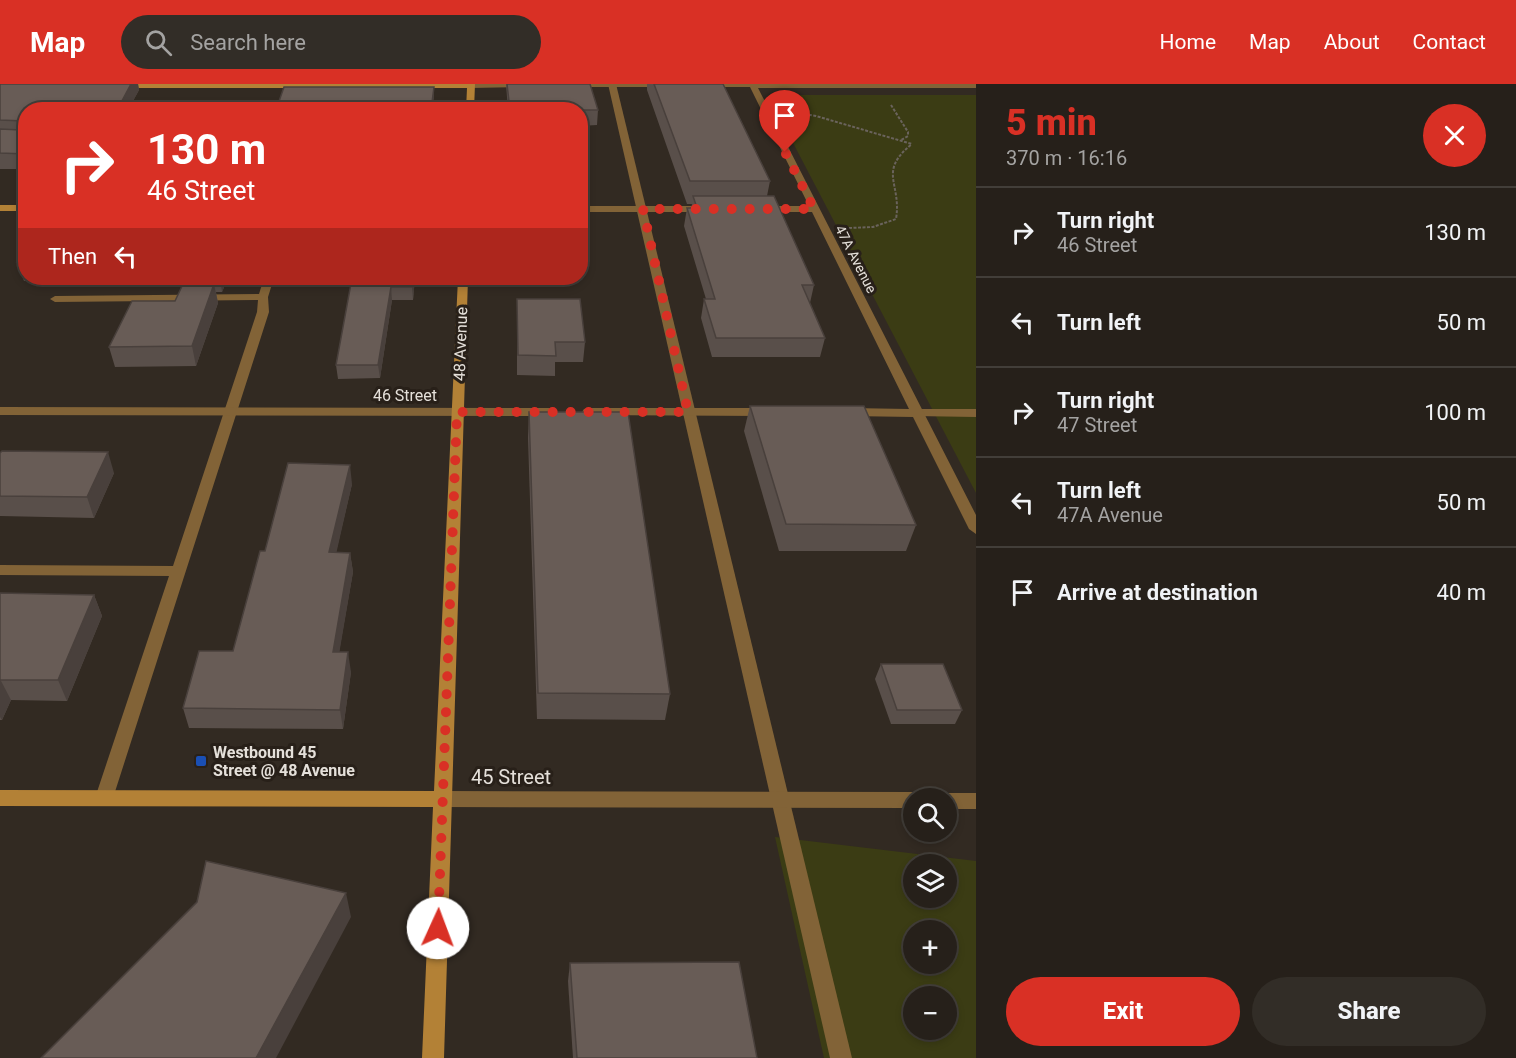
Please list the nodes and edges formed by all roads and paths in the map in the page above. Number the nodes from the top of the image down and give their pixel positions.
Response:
1 (123, 85) edge
2 (471, 85) edge
3 (566, 85) edge
4 (613, 85) edge
5 (671, 85) edge
6 (112, 86) edge
7 (531, 86) edge
8 (694, 86) edge
9 (753, 86) junction
10 (976, 86) edge
11 (470, 102) edge
12 (891, 105) dead end
13 (788, 112) dead end
14 (900, 140) junction
15 (0, 208) edge
16 (18, 208) edge
17 (588, 209) edge
18 (643, 209) junction
19 (722, 209) edge
20 (745, 209) edge
21 (814, 209) junction
22 (845, 228) dead end
23 (267, 285) edge
24 (463, 285) edge
25 (263, 297) junction
26 (55, 299) dead end
27 (0, 411) edge
28 (229, 411) junction
29 (457, 412) junction
30 (688, 412) junction
31 (780, 412) edge
32 (838, 412) edge
33 (918, 412) junction
34 (976, 413) edge
35 (976, 529) edge
36 (0, 570) edge
37 (177, 571) junction
38 (0, 798) edge
39 (104, 798) junction
40 (443, 799) junction
41 (781, 800) junction
42 (903, 801) edge
43 (957, 801) edge
44 (976, 801) edge
45 (433, 1058) edge
46 (841, 1058) edge

1 - 2 street
1 - 6 street
2 - 7 street
2 - 11 street
3 - 4 street
4 - 5 street
4 - 18 street
8 - 9 street
9 - 10 street
9 - 21 street, 47A Avenue
12 - 14 path
13 - 14 path
14 - 22 path
15 - 16 street
17 - 18 street
18 - 19 street
18 - 30 street
20 - 21 street
21 - 33 street, 47A Avenue
23 - 25 street
24 - 29 street, 48 Avenue
25 - 26 street
25 - 28 street
27 - 28 street, 46 Street
28 - 29 street, 46 Street
28 - 37 street
29 - 30 street, 46 Street
29 - 40 street, 48 Avenue
30 - 31 street, 46 Street
30 - 41 street
32 - 33 street
33 - 34 street
33 - 35 street, 47A Avenue
36 - 37 street
37 - 39 street
38 - 39 street, 45 Street
39 - 40 street, 45 Street
40 - 41 street, 45 Street
40 - 45 street, 48 Avenue
41 - 42 street, 45 Street
41 - 46 street
43 - 44 street

